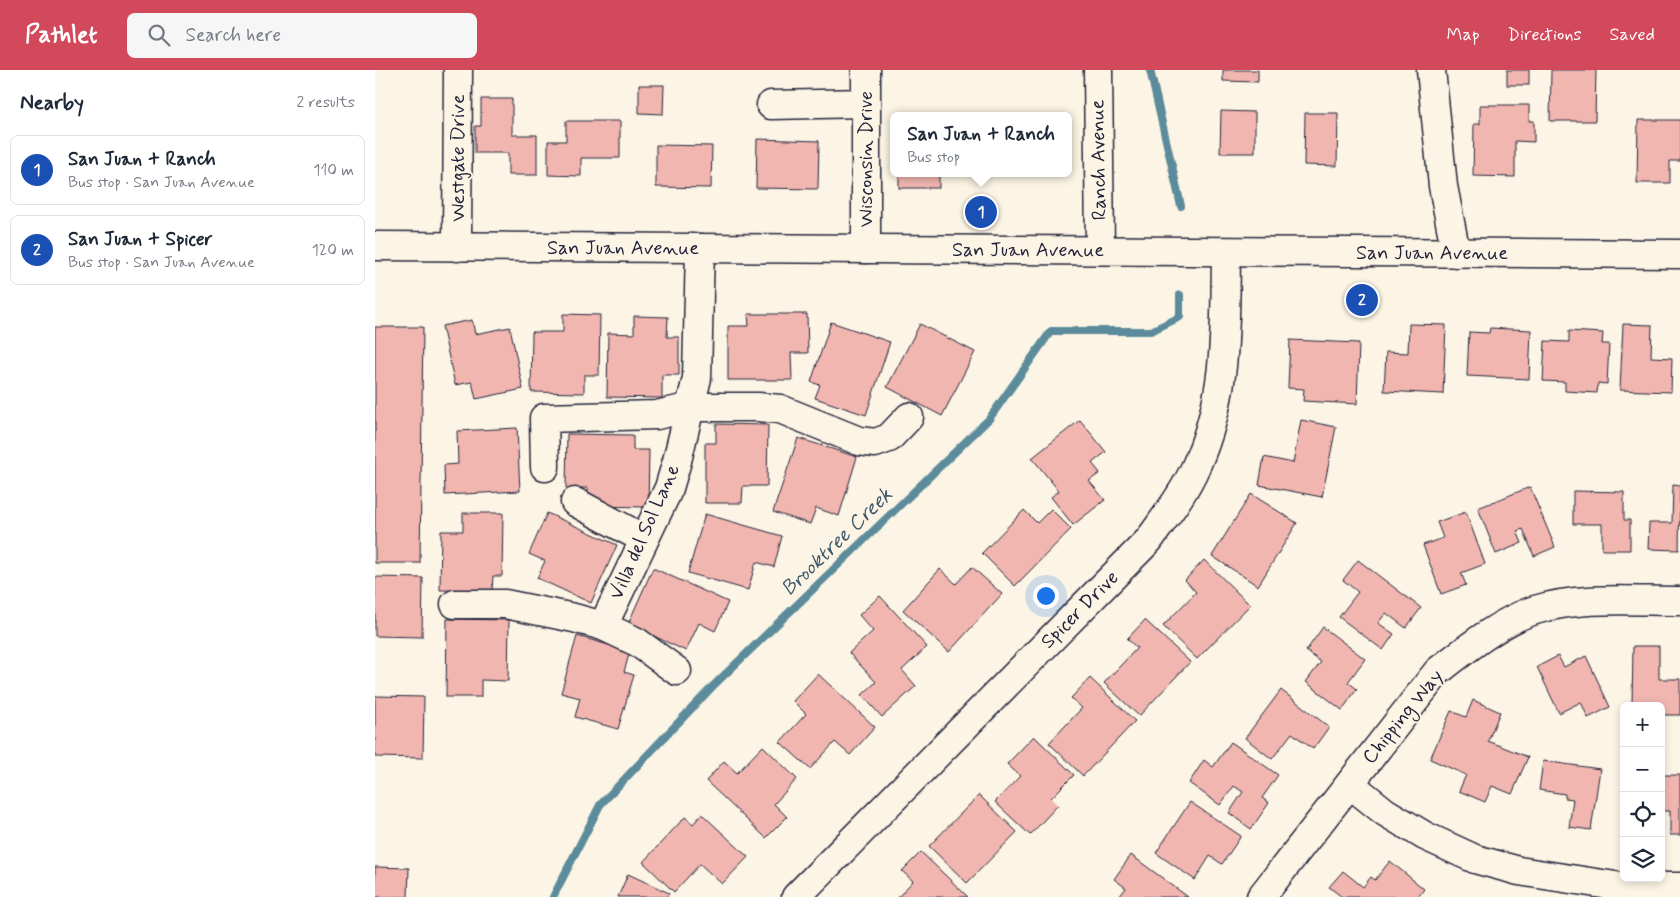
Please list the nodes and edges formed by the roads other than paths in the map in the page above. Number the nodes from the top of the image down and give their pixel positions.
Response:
1 (458, 70) edge
2 (866, 70) edge
3 (1098, 70) edge
4 (1431, 70) edge
5 (866, 102) junction
6 (771, 105) dead end
7 (375, 246) edge
8 (457, 247) junction
9 (700, 248) junction
10 (866, 249) junction
11 (1100, 250) junction
12 (1226, 252) junction
13 (1457, 253) junction
14 (1680, 254) edge
15 (691, 407) junction
16 (909, 417) dead end
17 (545, 467) dead end
18 (575, 502) dead end
19 (644, 540) junction
20 (1680, 601) edge
21 (455, 604) dead end
22 (603, 626) junction
23 (677, 671) dead end
24 (1350, 784) junction
25 (1680, 886) edge
26 (796, 897) edge
27 (1261, 897) edge

1 - 8 street, Westgate Drive
2 - 5 street, Wisconsin Drive
3 - 11 street, Ranch Avenue
4 - 13 street
5 - 6 street
5 - 10 street, Wisconsin Drive
7 - 8 street, San Juan Avenue
8 - 9 street, San Juan Avenue
9 - 10 street, San Juan Avenue
9 - 15 street, Villa del Sol Lane
10 - 11 street, San Juan Avenue
11 - 12 street, San Juan Avenue
12 - 13 street, San Juan Avenue
12 - 26 street, Spicer Drive
13 - 14 street, San Juan Avenue
15 - 16 street
15 - 17 street
15 - 19 street, Villa del Sol Lane
18 - 19 street
19 - 22 street, Villa del Sol Lane
20 - 24 street, Chipping Way
21 - 22 street
22 - 23 street
24 - 25 street
24 - 27 street, Chipping Way

